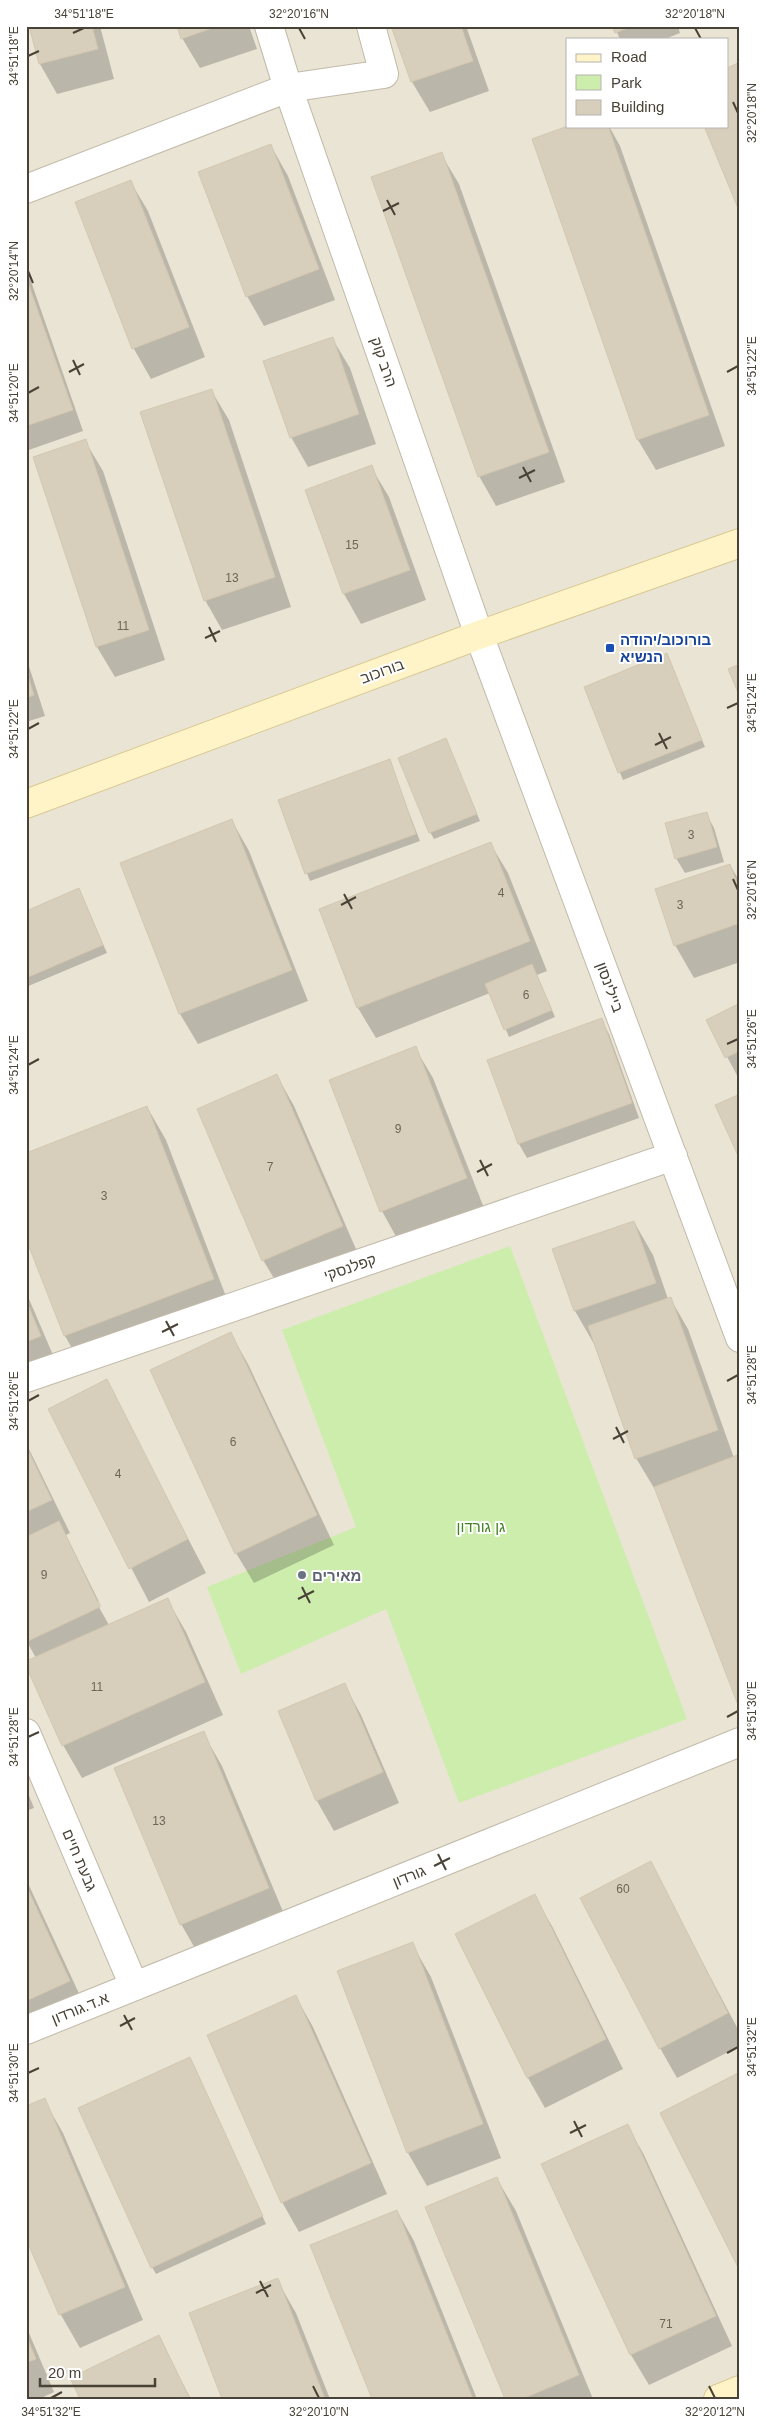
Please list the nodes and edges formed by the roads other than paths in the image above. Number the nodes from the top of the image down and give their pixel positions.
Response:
1 (269, 26) edge
2 (371, 26) edge
3 (288, 88) junction
4 (26, 189) edge
5 (740, 543) edge
6 (479, 635) junction
7 (26, 804) edge
8 (673, 1156) junction
9 (740, 1338) edge
10 (26, 1378) edge
11 (26, 1733) edge
12 (740, 1742) edge
13 (134, 1986) junction
14 (26, 2030) edge
15 (740, 2390) edge
16 (718, 2399) edge

1 - 3 street, הרב קוק
2 - 3 street
3 - 4 street
3 - 6 street, הרב קוק
5 - 6 street, בורוכוב
6 - 7 street, בורוכוב
6 - 8 street, ביילינסון
8 - 9 street, ביילינסון
8 - 10 street, קפלנסקי
11 - 13 street, גבעת חיים
12 - 13 street, גורדון
13 - 14 street, א.ד.גורדון
15 - 16 street

